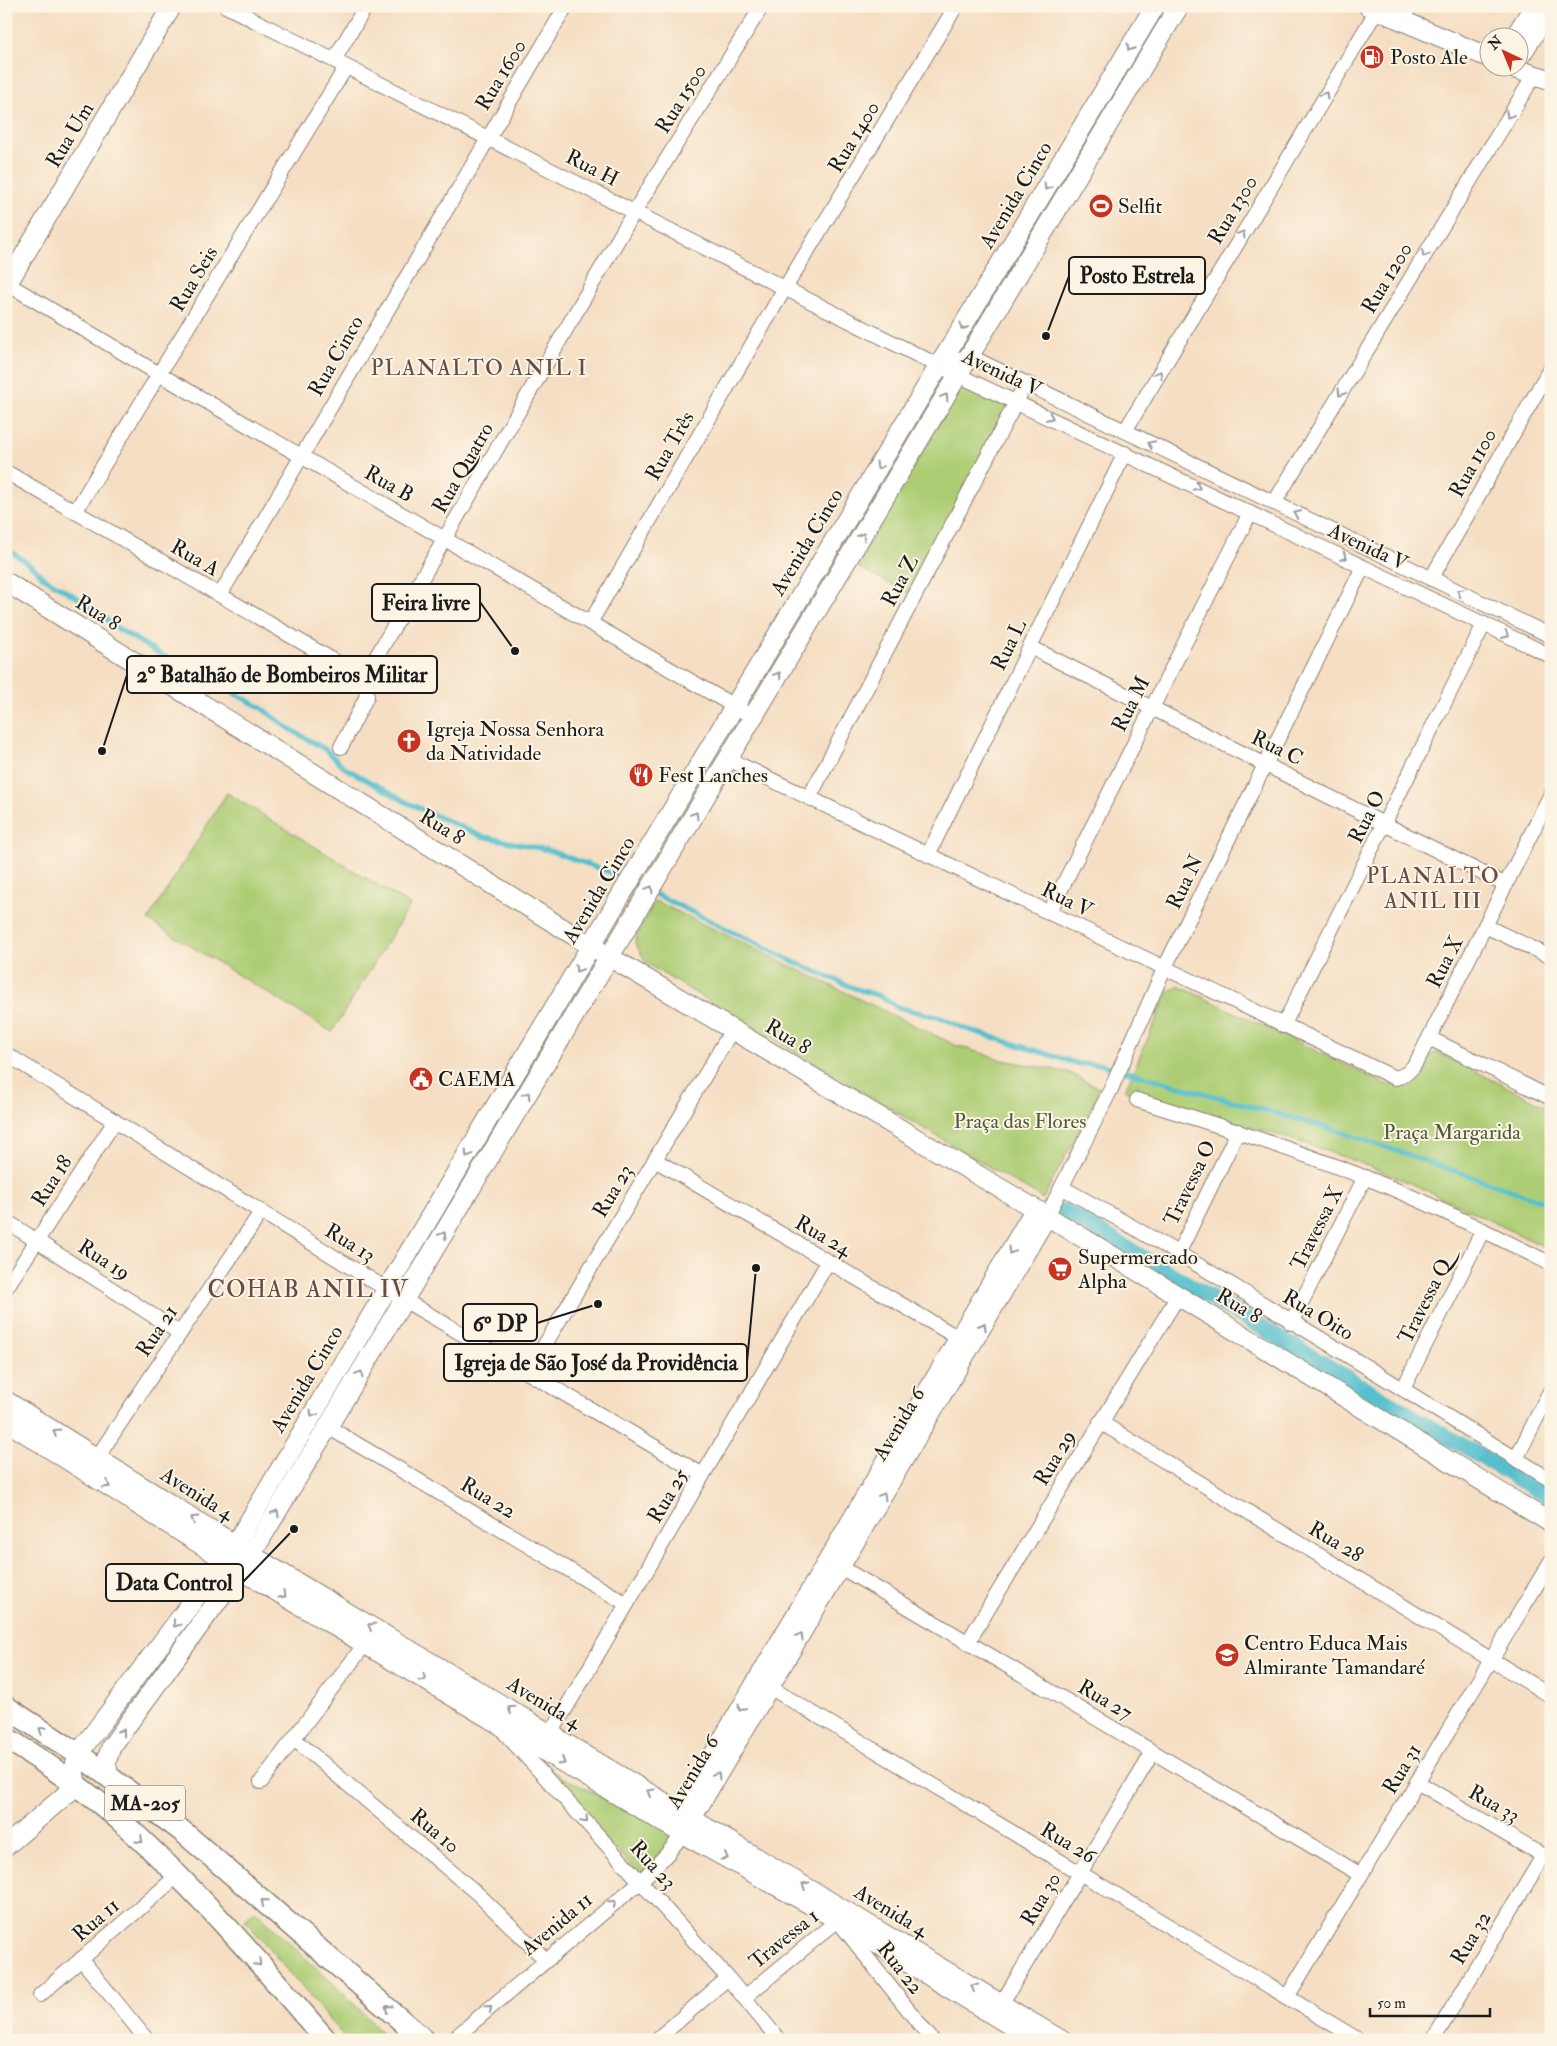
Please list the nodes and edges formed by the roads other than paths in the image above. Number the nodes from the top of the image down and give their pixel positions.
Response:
1 (172, 6) edge
2 (226, 6) edge
3 (366, 6) edge
4 (566, 6) edge
5 (762, 6) edge
6 (956, 6) edge
7 (1156, 6) edge
8 (1178, 6) edge
9 (1534, 6) edge
10 (1551, 8) edge
11 (1392, 10) edge
12 (1520, 28) edge
13 (1530, 41) edge
14 (1480, 44) edge
15 (1480, 53) edge
16 (340, 64) junction
17 (1530, 69) edge
18 (1530, 73) edge
19 (1543, 77) edge
20 (487, 138) junction
21 (634, 212) junction
22 (7, 284) edge
23 (785, 288) junction
24 (969, 356) junction
25 (939, 366) junction
26 (1551, 367) edge
27 (159, 374) junction
28 (959, 374) junction
29 (1026, 383) junction
30 (1017, 402) junction
31 (1125, 431) junction
32 (1125, 453) junction
33 (301, 456) junction
34 (6, 472) edge
35 (1274, 503) junction
36 (75, 512) junction
37 (1250, 513) junction
38 (445, 539) junction
39 (1363, 567) junction
40 (1431, 578) junction
41 (6, 582) edge
42 (220, 595) junction
43 (590, 623) junction
44 (1484, 624) junction
45 (1551, 636) edge
46 (1030, 647) junction
47 (1551, 656) edge
48 (364, 678) junction
49 (735, 706) junction
50 (1151, 708) junction
51 (753, 717) junction
52 (341, 747) dead end
53 (728, 759) junction
54 (1265, 764) junction
55 (1551, 794) edge
56 (809, 798) junction
57 (1385, 824) junction
58 (928, 855) junction
59 (1506, 884) junction
60 (1049, 913) junction
61 (1486, 926) junction
62 (591, 946) junction
63 (610, 957) junction
64 (1551, 957) edge
65 (1164, 969) junction
66 (1283, 1026) junction
67 (732, 1030) junction
68 (1429, 1038) junction
69 (6, 1054) edge
70 (1389, 1077) joint
71 (1551, 1098) edge
72 (1138, 1100) dead end
73 (488, 1120) junction
74 (115, 1121) junction
75 (506, 1130) junction
76 (1238, 1131) junction
77 (655, 1160) junction
78 (1365, 1177) junction
79 (1063, 1188) junction
80 (261, 1212) junction
81 (1041, 1213) junction
82 (6, 1221) edge
83 (1483, 1230) junction
84 (37, 1241) junction
85 (1179, 1252) junction
86 (828, 1262) junction
87 (1551, 1264) edge
88 (6, 1288) edge
89 (387, 1289) junction
90 (1178, 1296) junction
91 (404, 1300) junction
92 (1291, 1323) junction
93 (180, 1333) junction
94 (966, 1342) junction
95 (528, 1372) junction
96 (1403, 1389) junction
97 (1551, 1389) edge
98 (6, 1400) edge
99 (6, 1421) edge
100 (1100, 1422) junction
101 (328, 1427) junction
102 (1516, 1459) junction
103 (92, 1465) junction
104 (703, 1475) junction
105 (1551, 1480) edge
106 (1551, 1523) edge
107 (230, 1552) junction
108 (1551, 1561) edge
109 (246, 1562) junction
110 (835, 1564) junction
111 (627, 1604) junction
112 (968, 1642) junction
113 (365, 1644) junction
114 (1491, 1660) junction
115 (764, 1684) junction
116 (1551, 1696) edge
117 (6, 1707) edge
118 (493, 1720) junction
119 (6, 1738) edge
120 (294, 1739) junction
121 (546, 1741) junction
122 (1153, 1752) junction
123 (78, 1754) junction
124 (109, 1776) junction
125 (261, 1782) dead end
126 (1417, 1782) junction
127 (76, 1786) junction
128 (687, 1814) junction
129 (683, 1834) junction
130 (6, 1846) edge
131 (1547, 1858) edge
132 (1080, 1873) junction
133 (1361, 1875) junction
134 (177, 1876) junction
135 (641, 1881) junction
136 (842, 1915) junction
137 (81, 1959) junction
138 (546, 1960) junction
139 (728, 1978) junction
140 (40, 1995) dead end
141 (745, 1997) junction
142 (1287, 1997) junction
143 (998, 2010) junction
144 (147, 2040) edge
145 (326, 2040) edge
146 (424, 2040) edge
147 (452, 2040) edge
148 (656, 2040) edge
149 (779, 2040) edge
150 (932, 2040) edge
151 (1034, 2040) edge
152 (1061, 2040) edge
153 (1359, 2040) edge
154 (1433, 2040) edge

1 - 22 main road, Rua Um
2 - 16 street, Rua H
3 - 16 street, Rua Seis
4 - 20 street, Rua 1600
5 - 21 street, Rua 1500
6 - 23 street, Rua 1400
7 -> 25 main road, Avenida Cinco
8 - 24 main road, Avenida Cinco
9 - 12 main road
10 - 13 main road
11 - 14 main road
11 - 15 main road
31 -> 11 street, Rua 1300
16 - 20 street, Rua H
16 - 27 street, Rua Seis
17 - 19 main road
18 - 19 main road
19 -> 35 street, Rua 1200
20 - 21 street, Rua H
20 - 33 street, Rua Cinco
21 - 23 street, Rua H
21 - 38 street, Rua Quatro
22 - 27 street, Rua B
23 - 25 street, Rua H
23 - 43 street, Rua Três
24 - 25 street, Avenida V
24 - 28 main road, Avenida Cinco
24 - 29 street, Avenida V
25 - 28 street, Avenida V
25 -> 49 main road, Avenida Cinco
26 - 40 street, Rua 1100
27 - 33 street, Rua B
27 - 36 street, Rua Seis
28 - 30 street, Avenida V
51 -> 28 main road, Avenida Cinco
29 - 30 street, Rua Z
29 - 31 street, Avenida V
30 -> 32 street, Avenida V
30 - 56 street, Rua Z
35 -> 31 street, Avenida V
32 -> 37 street, Avenida V
32 - 46 street, Rua L
33 - 38 street, Rua B
33 - 42 street, Rua Cinco
34 - 36 street, Rua A
40 -> 35 street, Avenida V
36 - 42 street, Rua A
37 -> 39 street, Avenida V
37 - 50 street, Rua M
38 - 43 street, Rua B
38 - 48 street, Rua Quatro
39 - 44 street, Avenida V
39 - 54 street, Rua N
45 -> 40 street, Avenida V
41 - 62 main road, Rua 8
42 - 48 street, Rua A
43 - 49 street, Rua B
44 -> 47 street, Avenida V
44 - 57 street, Rua O
46 - 50 street, Rua C
46 - 58 street, Rua L
48 - 52 street
49 - 51 street, Rua B
49 - 62 main road, Avenida Cinco
50 - 54 street, Rua C
50 - 60 street, Rua M
51 - 53 main road, Avenida Cinco
53 - 56 street, Rua V
63 -> 53 main road, Avenida Cinco
54 - 57 street, Rua C
54 - 65 street, Rua N
55 - 59 street, Rua X
56 - 58 street, Rua V
57 - 59 street, Rua C
57 - 66 street, Rua O
58 - 60 street, Rua V
59 - 61 street, Rua X
60 - 65 street, Rua V
61 - 64 street
61 - 68 street, Rua X
62 - 63 main road, Rua 8
62 -> 73 main road, Avenida Cinco
63 - 67 main road, Rua 8
75 -> 63 main road, Avenida Cinco
65 - 66 street, Rua V
65 - 79 street, Rua N
66 - 70 street, Rua V
67 - 77 street, Rua 23
67 - 81 main road, Rua 8
68 - 70 street, Rua X
68 - 71 street
69 - 74 street, Rua 13
72 - 76 street
73 - 75 main road
73 -> 89 main road, Avenida Cinco
74 - 80 street, Rua 13
74 - 84 street, Rua 18
91 -> 75 main road, Avenida Cinco
76 - 78 street
76 - 85 street, Travessa O
77 - 86 street, Rua 24
77 - 95 street, Rua 23
78 - 83 street
78 - 92 street, Travessa X
79 - 81 street, Rua N
79 - 85 street, Rua Oito
80 - 89 street, Rua 13
80 - 93 street, Rua 21
81 - 90 main road, Rua 8
81 - 94 main road, Avenida 6
82 - 84 street, Rua 19
83 - 87 street
83 - 96 street, Travessa Q
84 - 88 street, Rua 18
84 - 93 street, Rua 19
85 - 92 street, Rua Oito
86 - 94 street, Rua 24
86 - 104 street, Rua 25
89 - 91 street, Rua 13
89 -> 107 main road, Avenida Cinco
90 - 100 street, Rua 29
90 - 106 main road, Rua 8
91 - 95 street, Rua 13
101 -> 91 main road, Avenida Cinco
92 - 96 street, Rua Oito
93 - 103 street, Rua 21
94 - 110 main road, Avenida 6
95 - 104 street, Rua 13
96 - 102 street, Rua Oito
97 - 102 street
103 -> 98 main road, Avenida 4
99 - 103 main road, Avenida 4
100 - 112 street, Rua 29
100 - 114 street, Rua 28
109 -> 101 main road, Avenida Cinco
101 - 111 street, Rua 22
102 - 105 street, Rua Oito
103 - 107 main road, Avenida 4
104 - 111 street, Rua 25
107 - 109 main road, Avenida 4
107 -> 123 main road, Avenida Cinco
108 - 114 street, Rua 31
109 -> 113 main road, Avenida 4
121 -> 109 main road, Avenida 4
124 -> 109 main road, Avenida Cinco
110 - 112 street, Rua 27
110 - 115 main road, Avenida 6
111 - 121 street, Rua 25
112 - 122 street, Rua 27
113 -> 118 main road, Avenida 4
113 - 120 street
114 - 116 street, Rua 28
114 - 126 street, Rua 31
115 - 128 main road, Avenida 6
115 - 132 street, Rua 26
123 -> 117 main road
118 - 121 main road, Avenida 4
118 -> 135 street, Rua 23
119 - 127 main road
120 - 125 street
120 - 138 street, Rua 10
128 -> 121 main road, Avenida 4
121 -> 129 main road, Avenida 4
122 - 132 street, Rua 30
122 - 133 street, Rua 27
123 - 124 main road, MA-205
123 - 127 main road
146 -> 124 main road, MA-205
126 - 131 street, Rua 33
126 - 133 street, Rua 31
127 - 130 main road
127 -> 134 main road
128 - 129 main road, Avenida 6
136 -> 128 main road, Avenida 4
129 - 135 street, Avenida 11
129 -> 136 main road, Avenida 4
131 - 154 street, Rua 32
132 - 142 street, Rua 26
132 - 143 street, Rua 30
133 - 142 street, Rua 31
134 - 137 street, Rua 11
134 -> 145 main road
138 -> 135 street, Avenida 11
135 - 139 street, Rua 23
136 - 141 street, Travessa 1
136 - 143 main road, Avenida 4
136 - 150 street, Rua 22
137 - 140 street, Rua 11
137 - 144 street
147 -> 138 street, Avenida 11
139 - 141 street, Rua 23
139 - 148 street
141 - 149 street, Rua 23
142 - 153 street, Rua 26
143 - 151 main road, Avenida 4
143 - 152 main road, Avenida 4

